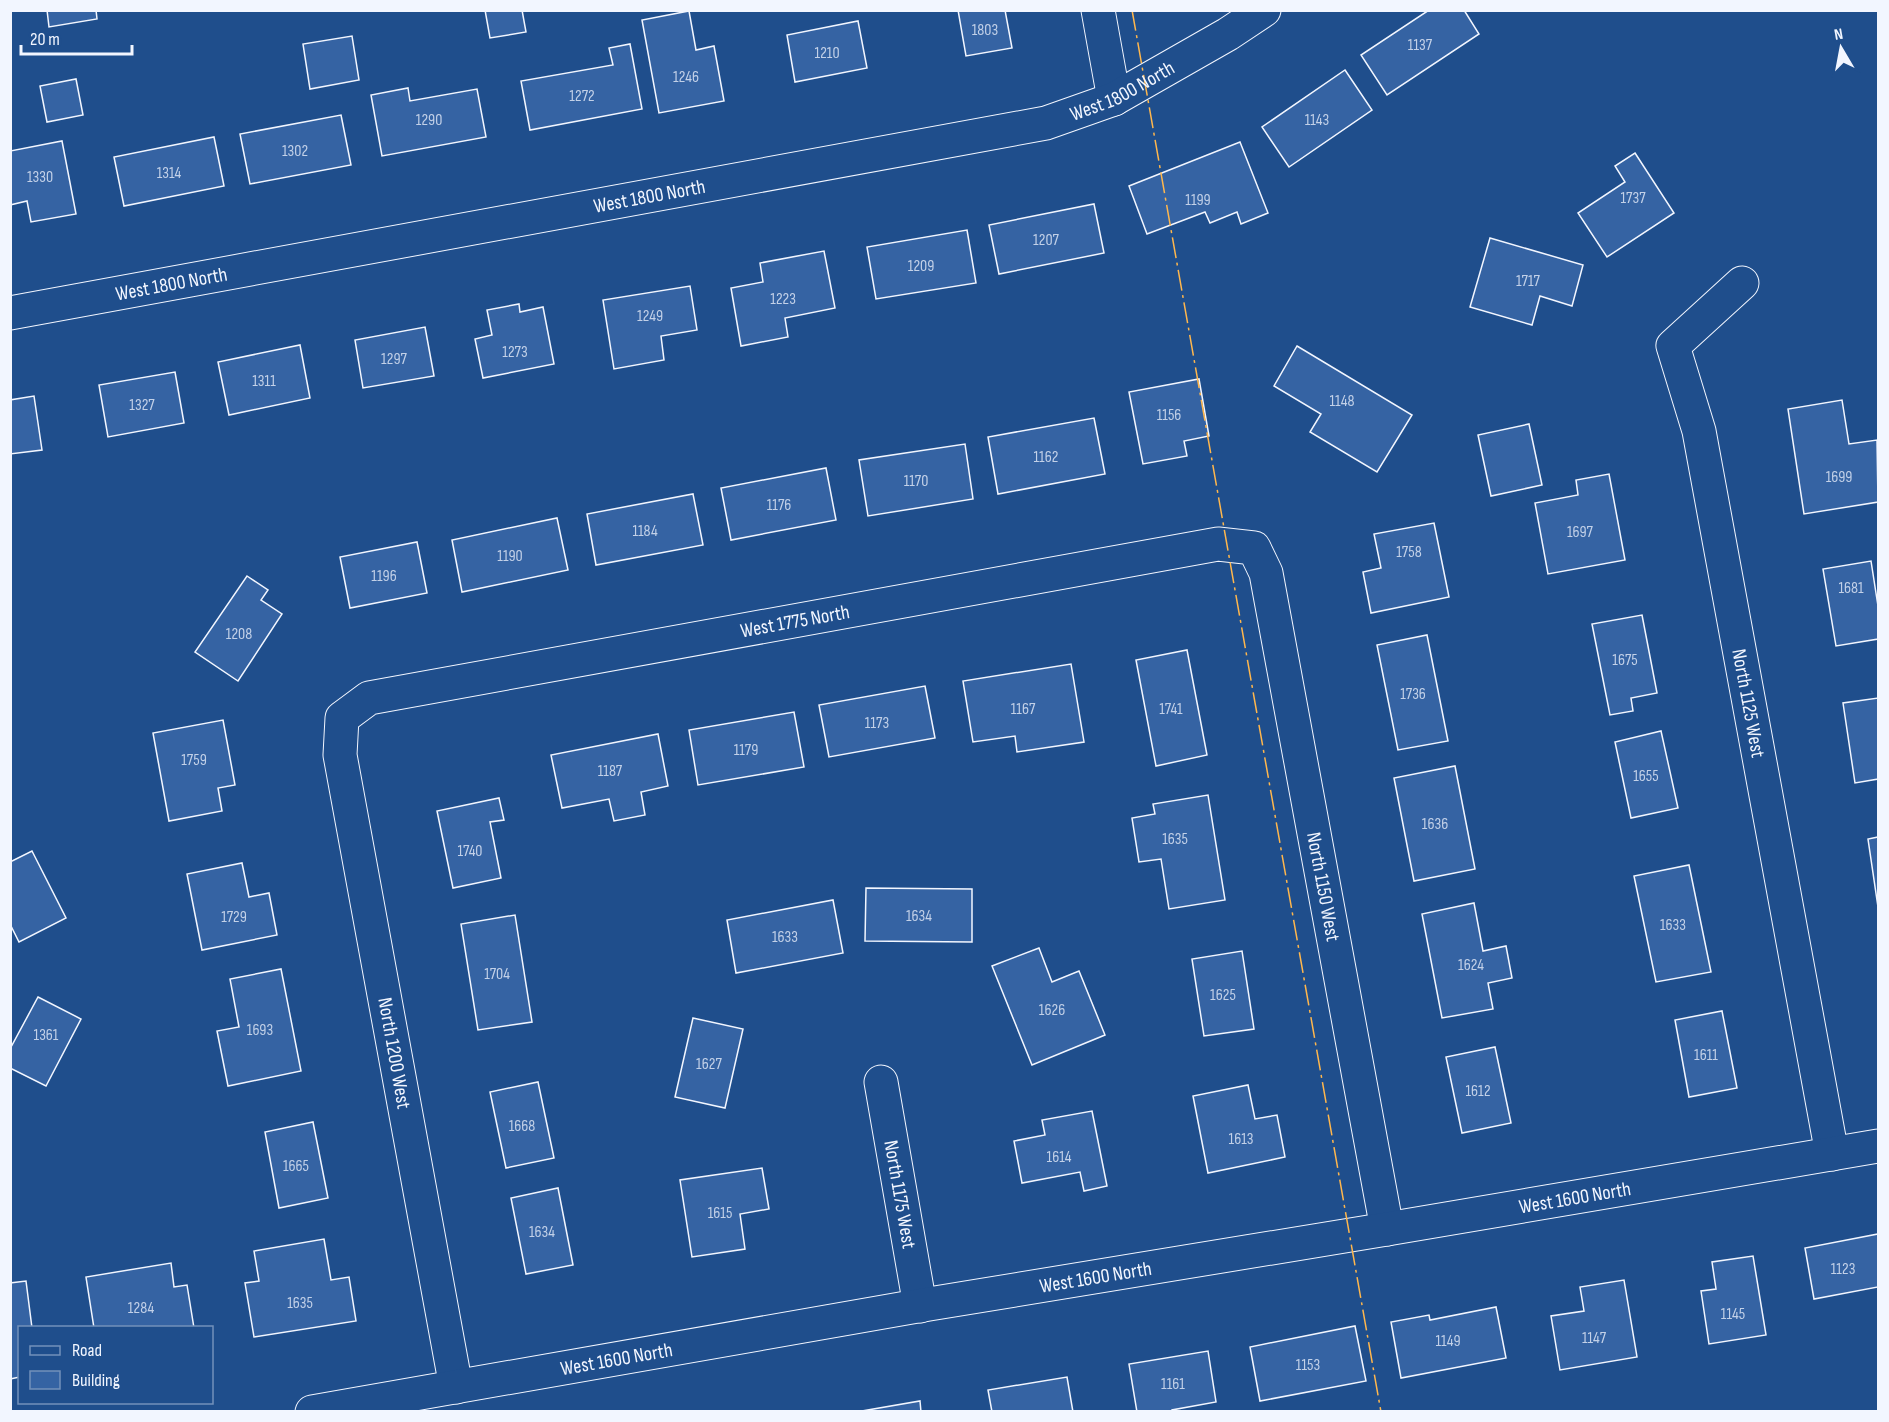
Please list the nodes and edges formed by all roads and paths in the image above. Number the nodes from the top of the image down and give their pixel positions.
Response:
1 (1098, 10) edge
2 (1264, 10) edge
3 (1114, 99) junction
4 (1742, 283) dead end
5 (10, 313) edge
6 (1254, 548) joint
7 (342, 718) joint
8 (881, 1082) dead end
9 (1878, 1146) edge
10 (1832, 1154) junction
11 (1387, 1229) junction
12 (920, 1306) junction
13 (456, 1387) junction
14 (312, 1412) edge

1 - 3 street
2 - 3 street, West 1800 North
3 - 5 street, West 1800 North
4 - 10 street, North 1125 West
6 - 7 street, West 1775 North
6 - 11 street, North 1150 West
7 - 13 street, North 1200 West
8 - 12 street, North 1175 West
9 - 10 street, West 1600 North
10 - 11 street, West 1600 North
11 - 12 street, West 1600 North
12 - 13 street, West 1600 North
13 - 14 street, West 1600 North

